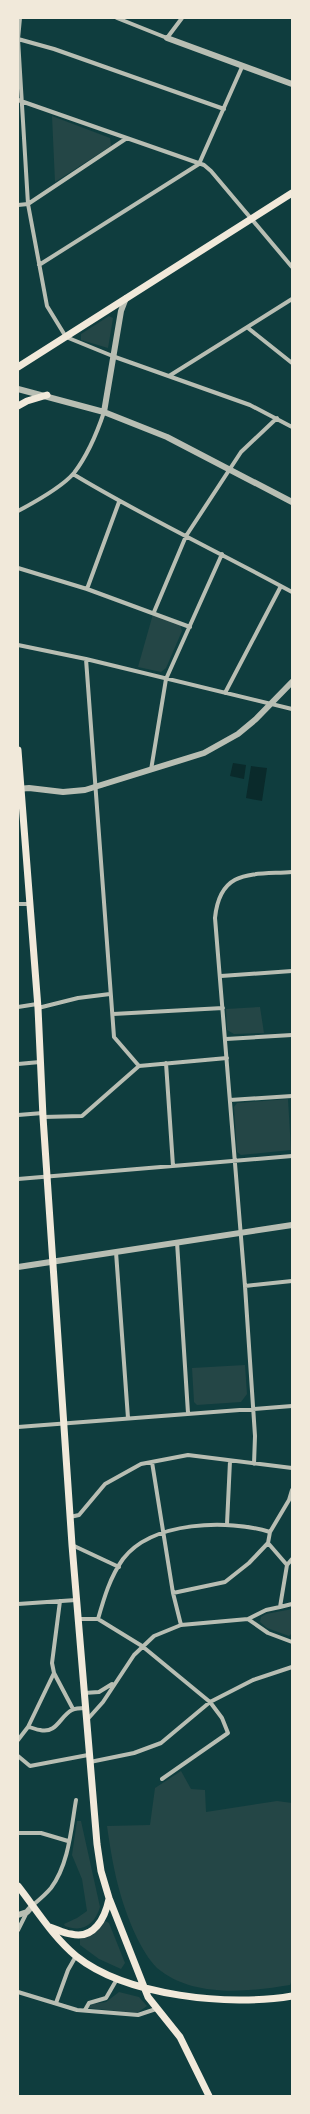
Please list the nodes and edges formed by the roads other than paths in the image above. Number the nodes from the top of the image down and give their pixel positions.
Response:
1 (20, 18) edge
2 (117, 18) edge
3 (182, 18) edge
4 (167, 38) junction
5 (18, 39) edge
6 (242, 66) junction
7 (292, 84) edge
8 (20, 101) edge
9 (224, 108) junction
10 (127, 138) junction
11 (199, 164) junction
12 (292, 193) edge
13 (18, 204) edge
14 (28, 204) junction
15 (251, 218) junction
16 (39, 265) junction
17 (292, 267) edge
18 (126, 298) junction
19 (292, 299) edge
20 (248, 328) junction
21 (66, 338) junction
22 (115, 357) junction
23 (292, 363) edge
24 (18, 367) edge
25 (169, 376) junction
26 (18, 389) edge
27 (47, 395) junction
28 (18, 406) edge
29 (104, 412) junction
30 (277, 418) junction
31 (292, 427) edge
32 (230, 468) junction
33 (73, 474) junction
34 (119, 502) junction
35 (292, 502) edge
36 (18, 511) edge
37 (186, 536) junction
38 (222, 554) junction
39 (18, 568) edge
40 (281, 586) junction
41 (87, 589) junction
42 (292, 592) edge
43 (154, 612) junction
44 (190, 627) junction
45 (18, 645) edge
46 (86, 659) junction
47 (166, 679) junction
48 (292, 682) edge
49 (225, 693) junction
50 (271, 704) junction
51 (292, 709) edge
52 (18, 750) edge
53 (151, 770) junction
54 (95, 787) junction
55 (20, 789) edge
56 (292, 872) edge
57 (18, 904) edge
58 (29, 904) junction
59 (292, 971) edge
60 (221, 976) junction
61 (110, 994) junction
62 (18, 1006) edge
63 (37, 1006) junction
64 (223, 1008) junction
65 (113, 1014) junction
66 (292, 1035) edge
67 (226, 1039) junction
68 (227, 1058) junction
69 (40, 1062) junction
70 (18, 1064) edge
71 (166, 1064) junction
72 (138, 1066) junction
73 (292, 1096) edge
74 (230, 1100) junction
75 (18, 1115) edge
76 (43, 1115) junction
77 (292, 1156) edge
78 (234, 1161) junction
79 (173, 1166) junction
80 (47, 1176) junction
81 (18, 1179) edge
82 (292, 1225) edge
83 (240, 1233) junction
84 (177, 1242) junction
85 (116, 1252) junction
86 (53, 1261) junction
87 (18, 1267) edge
88 (292, 1281) edge
89 (245, 1286) junction
90 (292, 1406) edge
91 (252, 1409) junction
92 (188, 1414) junction
93 (128, 1418) junction
94 (65, 1423) junction
95 (18, 1427) edge
96 (230, 1461) junction
97 (152, 1462) junction
98 (254, 1464) junction
99 (292, 1468) edge
100 (292, 1490) edge
101 (70, 1517) junction
102 (228, 1524) junction
103 (270, 1532) junction
104 (163, 1533) junction
105 (268, 1543) junction
106 (72, 1545) junction
107 (292, 1559) edge
108 (287, 1565) junction
109 (119, 1567) junction
110 (173, 1593) junction
111 (76, 1600) junction
112 (60, 1601) junction
113 (18, 1604) edge
114 (292, 1604) edge
115 (280, 1607) junction
116 (78, 1618) junction
117 (98, 1619) junction
118 (248, 1619) junction
119 (181, 1626) junction
120 (292, 1642) edge
121 (142, 1646) junction
122 (292, 1667) edge
123 (54, 1673) junction
124 (114, 1683) junction
125 (84, 1693) junction
126 (210, 1702) junction
127 (85, 1708) junction
128 (73, 1709) junction
129 (86, 1721) junction
130 (28, 1726) junction
131 (18, 1740) edge
132 (18, 1756) edge
133 (89, 1759) junction
134 (162, 1779) dead end
135 (76, 1800) dead end
136 (18, 1833) edge
137 (68, 1841) junction
138 (18, 1886) edge
139 (109, 1898) junction
140 (33, 1905) junction
141 (27, 1912) junction
142 (18, 1915) edge
143 (50, 1927) junction
144 (18, 1930) edge
145 (76, 1956) junction
146 (117, 1979) junction
147 (145, 1987) junction
148 (18, 1992) edge
149 (292, 1996) edge
150 (56, 2003) junction
151 (156, 2009) junction
152 (85, 2010) junction
153 (209, 2096) edge

1 - 5 street
2 - 4 street
3 - 4 street
4 - 6 street
5 - 8 street
5 - 9 street
6 - 7 street
6 - 9 street
8 - 10 street
8 - 14 street
9 - 11 street
10 - 11 street
10 - 14 street
11 - 15 street
11 - 16 street
12 - 15 main road
13 - 14 street
14 - 16 street
15 - 17 street
15 - 18 main road
16 - 21 street
18 - 21 main road
18 - 22 street
19 - 20 street
20 - 23 street
20 - 25 street
21 - 22 street
21 - 24 main road
22 - 25 street
22 - 29 street
25 - 30 street
26 - 27 street
27 - 28 main road
27 - 29 street
29 - 32 street
29 - 33 street
30 - 31 street
30 - 32 street
32 - 35 street
32 - 37 street
33 - 34 street
33 - 36 street
34 - 37 street
34 - 41 street
37 - 38 street
37 - 43 street
38 - 40 street
38 - 44 street
39 - 41 street
40 - 42 street
40 - 49 street
41 - 43 street
43 - 44 street
44 - 47 street
45 - 46 street
46 - 47 street
46 - 54 street
47 - 49 street
47 - 53 street
48 - 50 street
49 - 50 street
50 - 51 street
50 - 53 street
52 - 55 main road
53 - 54 street
54 - 55 street
54 - 61 street
55 - 58 main road
56 - 60 street
57 - 58 street
58 - 63 main road
59 - 60 street
60 - 64 street
61 - 63 street
61 - 65 street
62 - 63 street
63 - 69 main road
64 - 65 street
64 - 67 street
65 - 72 street
66 - 67 street
67 - 68 street
68 - 71 street
68 - 74 street
69 - 70 street
69 - 76 main road
71 - 72 street
71 - 79 street
72 - 76 street
73 - 74 street
74 - 78 street
75 - 76 street
76 - 80 main road
77 - 78 street
78 - 79 street
78 - 83 street
79 - 80 street
80 - 81 street
80 - 86 main road
82 - 83 street
83 - 84 street
83 - 89 street
84 - 85 street
84 - 92 street
85 - 86 street
85 - 93 street
86 - 87 street
86 - 94 main road
88 - 89 street
89 - 91 street
90 - 91 street
91 - 92 street
91 - 98 street
92 - 93 street
93 - 94 street
94 - 95 street
94 - 101 main road
96 - 97 street
96 - 98 street
96 - 102 street
97 - 101 street
97 - 104 street
98 - 99 street
100 - 103 street
101 - 106 main road
102 - 103 street
102 - 104 street
103 - 105 street
104 - 109 street
104 - 110 street
105 - 108 street
105 - 110 street
106 - 109 street
106 - 111 main road
107 - 108 street
108 - 115 street
109 - 117 street
110 - 119 street
111 - 112 street
111 - 116 main road
112 - 113 street
112 - 123 street
114 - 115 street
115 - 118 street
116 - 117 street
116 - 125 main road
117 - 121 street
118 - 119 street
118 - 120 street
119 - 121 street
121 - 124 street
121 - 126 street
122 - 126 street
123 - 128 street
123 - 130 street
124 - 125 street
124 - 129 street
125 - 127 main road
126 - 133 street
126 - 134 street
127 - 128 street
127 - 129 main road
128 - 130 street
129 - 133 main road
130 - 131 street
132 - 133 street
133 - 139 main road
135 - 137 street
136 - 137 street
137 - 140 street
138 - 140 main road
139 - 143 main road
139 - 147 main road
140 - 141 street
140 - 143 main road
141 - 142 street
141 - 144 street
143 - 145 main road
145 - 146 main road
145 - 150 street
146 - 147 main road
146 - 152 street
147 - 149 main road
147 - 151 main road
148 - 150 street
150 - 152 street
151 - 152 street
151 - 153 main road

